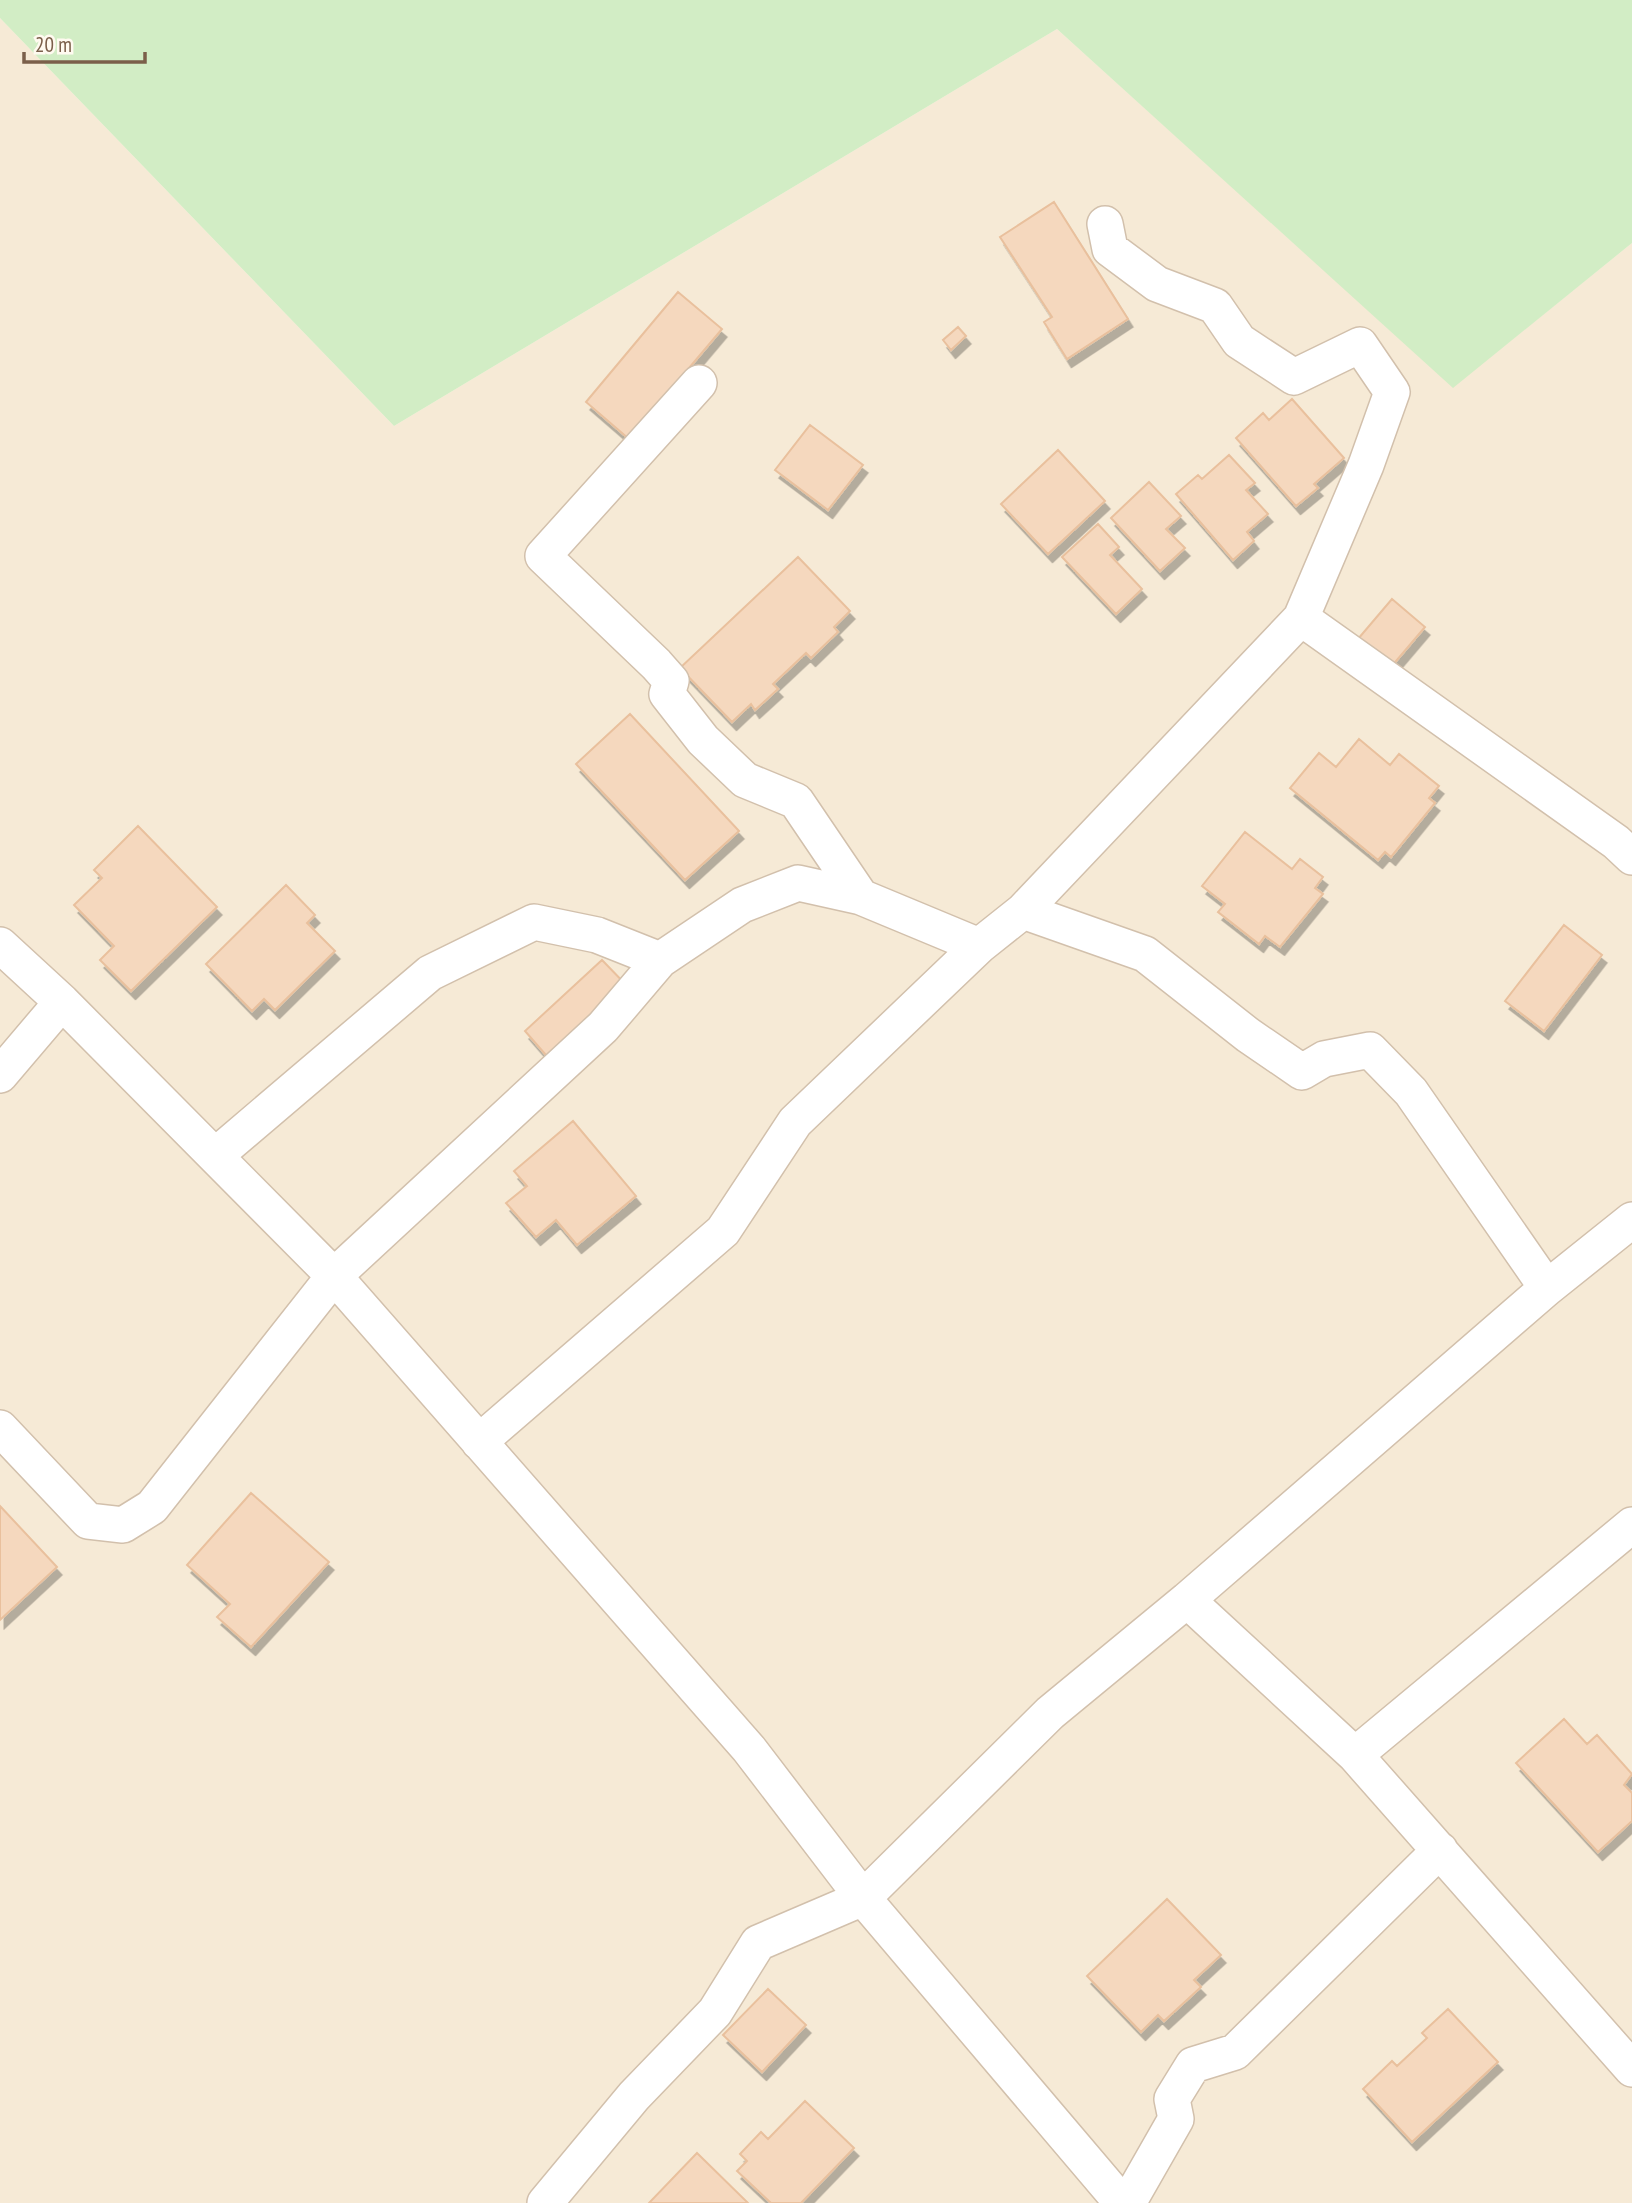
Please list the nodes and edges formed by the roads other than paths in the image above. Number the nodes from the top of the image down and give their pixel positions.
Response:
1 (1105, 224) dead end
2 (699, 383) dead end
3 (1301, 618) junction
4 (1632, 858) edge
5 (861, 897) junction
6 (1023, 911) junction
7 (0, 945) edge
8 (979, 946) junction
9 (660, 960) junction
10 (62, 1002) junction
11 (0, 1074) edge
12 (215, 1156) junction
13 (1632, 1220) edge
14 (334, 1276) junction
15 (1547, 1288) junction
16 (0, 1428) edge
17 (479, 1442) junction
18 (1632, 1525) edge
19 (1187, 1600) junction
20 (1355, 1755) junction
21 (1440, 1850) junction
22 (863, 1898) junction
23 (1632, 2069) edge
24 (545, 2203) edge
25 (1122, 2203) edge
26 (1128, 2203) edge

1 - 3 street
2 - 5 street
3 - 4 street
3 - 6 street
5 - 8 street
5 - 9 street
6 - 8 street
6 - 15 street
7 - 10 street
8 - 17 street
9 - 12 street
9 - 14 street
10 - 11 street
10 - 12 street
12 - 14 street
13 - 15 street
14 - 16 street
14 - 17 street
15 - 19 street
17 - 22 street
18 - 20 street
19 - 20 street
19 - 22 street
20 - 21 street
21 - 23 street
21 - 26 street
22 - 24 street
22 - 25 street

